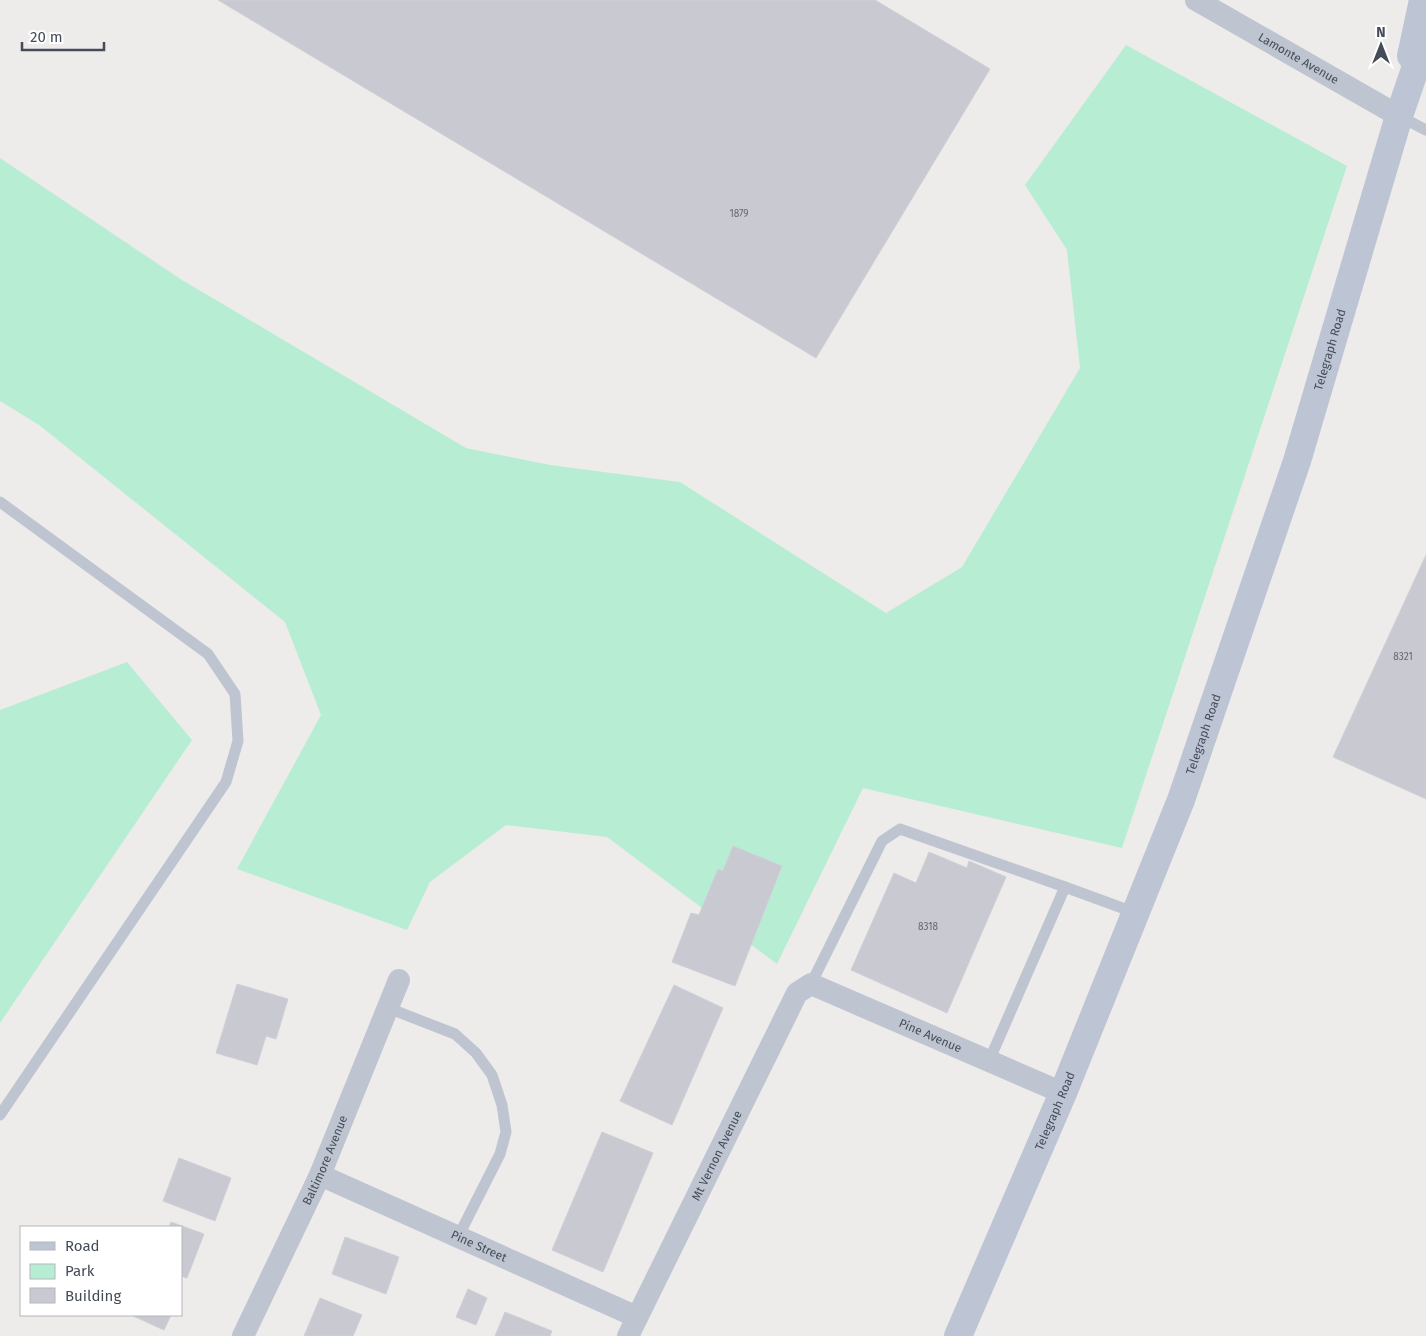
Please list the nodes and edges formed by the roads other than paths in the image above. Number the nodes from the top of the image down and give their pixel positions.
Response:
1 (1196, 0) edge
2 (1423, 0) edge
3 (1426, 37) edge
4 (1399, 116) junction
5 (1426, 130) edge
6 (0, 502) edge
7 (1065, 887) junction
8 (1136, 914) junction
9 (399, 980) dead end
10 (804, 988) junction
11 (388, 1008) junction
12 (989, 1061) junction
13 (1063, 1093) junction
14 (0, 1115) edge
15 (320, 1175) junction
16 (458, 1237) junction
17 (632, 1327) edge
18 (243, 1336) edge
19 (958, 1336) edge

1 - 4 street, Lamonte Avenue
2 - 4 main road, Telegraph Road
3 - 4 main road, Telegraph Road
4 - 5 lane
4 - 8 main road, Telegraph Road
6 - 14 lane
7 - 8 lane
7 - 10 lane
7 - 12 lane
8 - 13 main road, Telegraph Road
9 - 11 street, Baltimore Avenue
10 - 12 street, Pine Avenue
10 - 17 street, Mt Vernon Avenue
11 - 15 street, Baltimore Avenue
11 - 16 lane
12 - 13 street, Pine Avenue
13 - 19 main road, Telegraph Road
15 - 16 street, Pine Street
15 - 18 street, Baltimore Avenue
16 - 17 street, Pine Street

